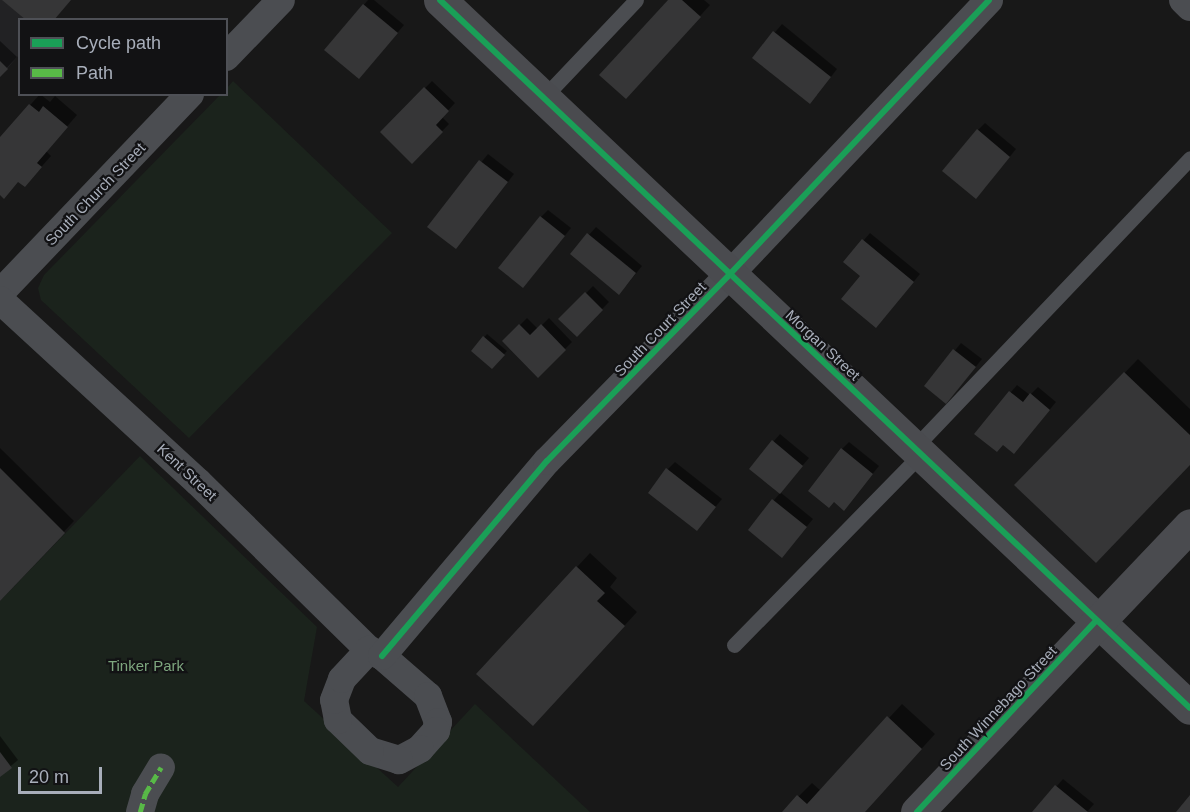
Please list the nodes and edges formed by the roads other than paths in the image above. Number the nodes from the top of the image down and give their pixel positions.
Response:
1 (281, 0) edge
2 (440, 0) edge
3 (636, 0) edge
4 (989, 0) edge
5 (1183, 0) edge
6 (1190, 7) edge
7 (228, 55) edge
8 (188, 96) edge
9 (543, 98) junction
10 (1190, 158) edge
11 (730, 274) junction
12 (0, 293) edge
13 (0, 300) edge
14 (917, 451) junction
15 (1190, 525) edge
16 (1096, 621) junction
17 (734, 645) dead end
18 (375, 653) joint
19 (1190, 708) edge
20 (161, 767) dead end
21 (140, 812) edge
22 (917, 812) edge

1 - 7 street
2 - 9 main road, Morgan Street
3 - 9 lane
4 - 11 street, South Court Street
5 - 6 street
8 - 12 street, South Church Street
9 - 11 main road, Morgan Street
10 - 14 lane
11 - 14 main road, Morgan Street
11 - 18 street, South Court Street
13 - 18 street, Kent Street
14 - 16 main road, Morgan Street
14 - 17 lane
15 - 16 main road, South Winnebago Street
16 - 19 main road, Morgan Street
16 - 22 main road, South Winnebago Street
20 - 21 street

